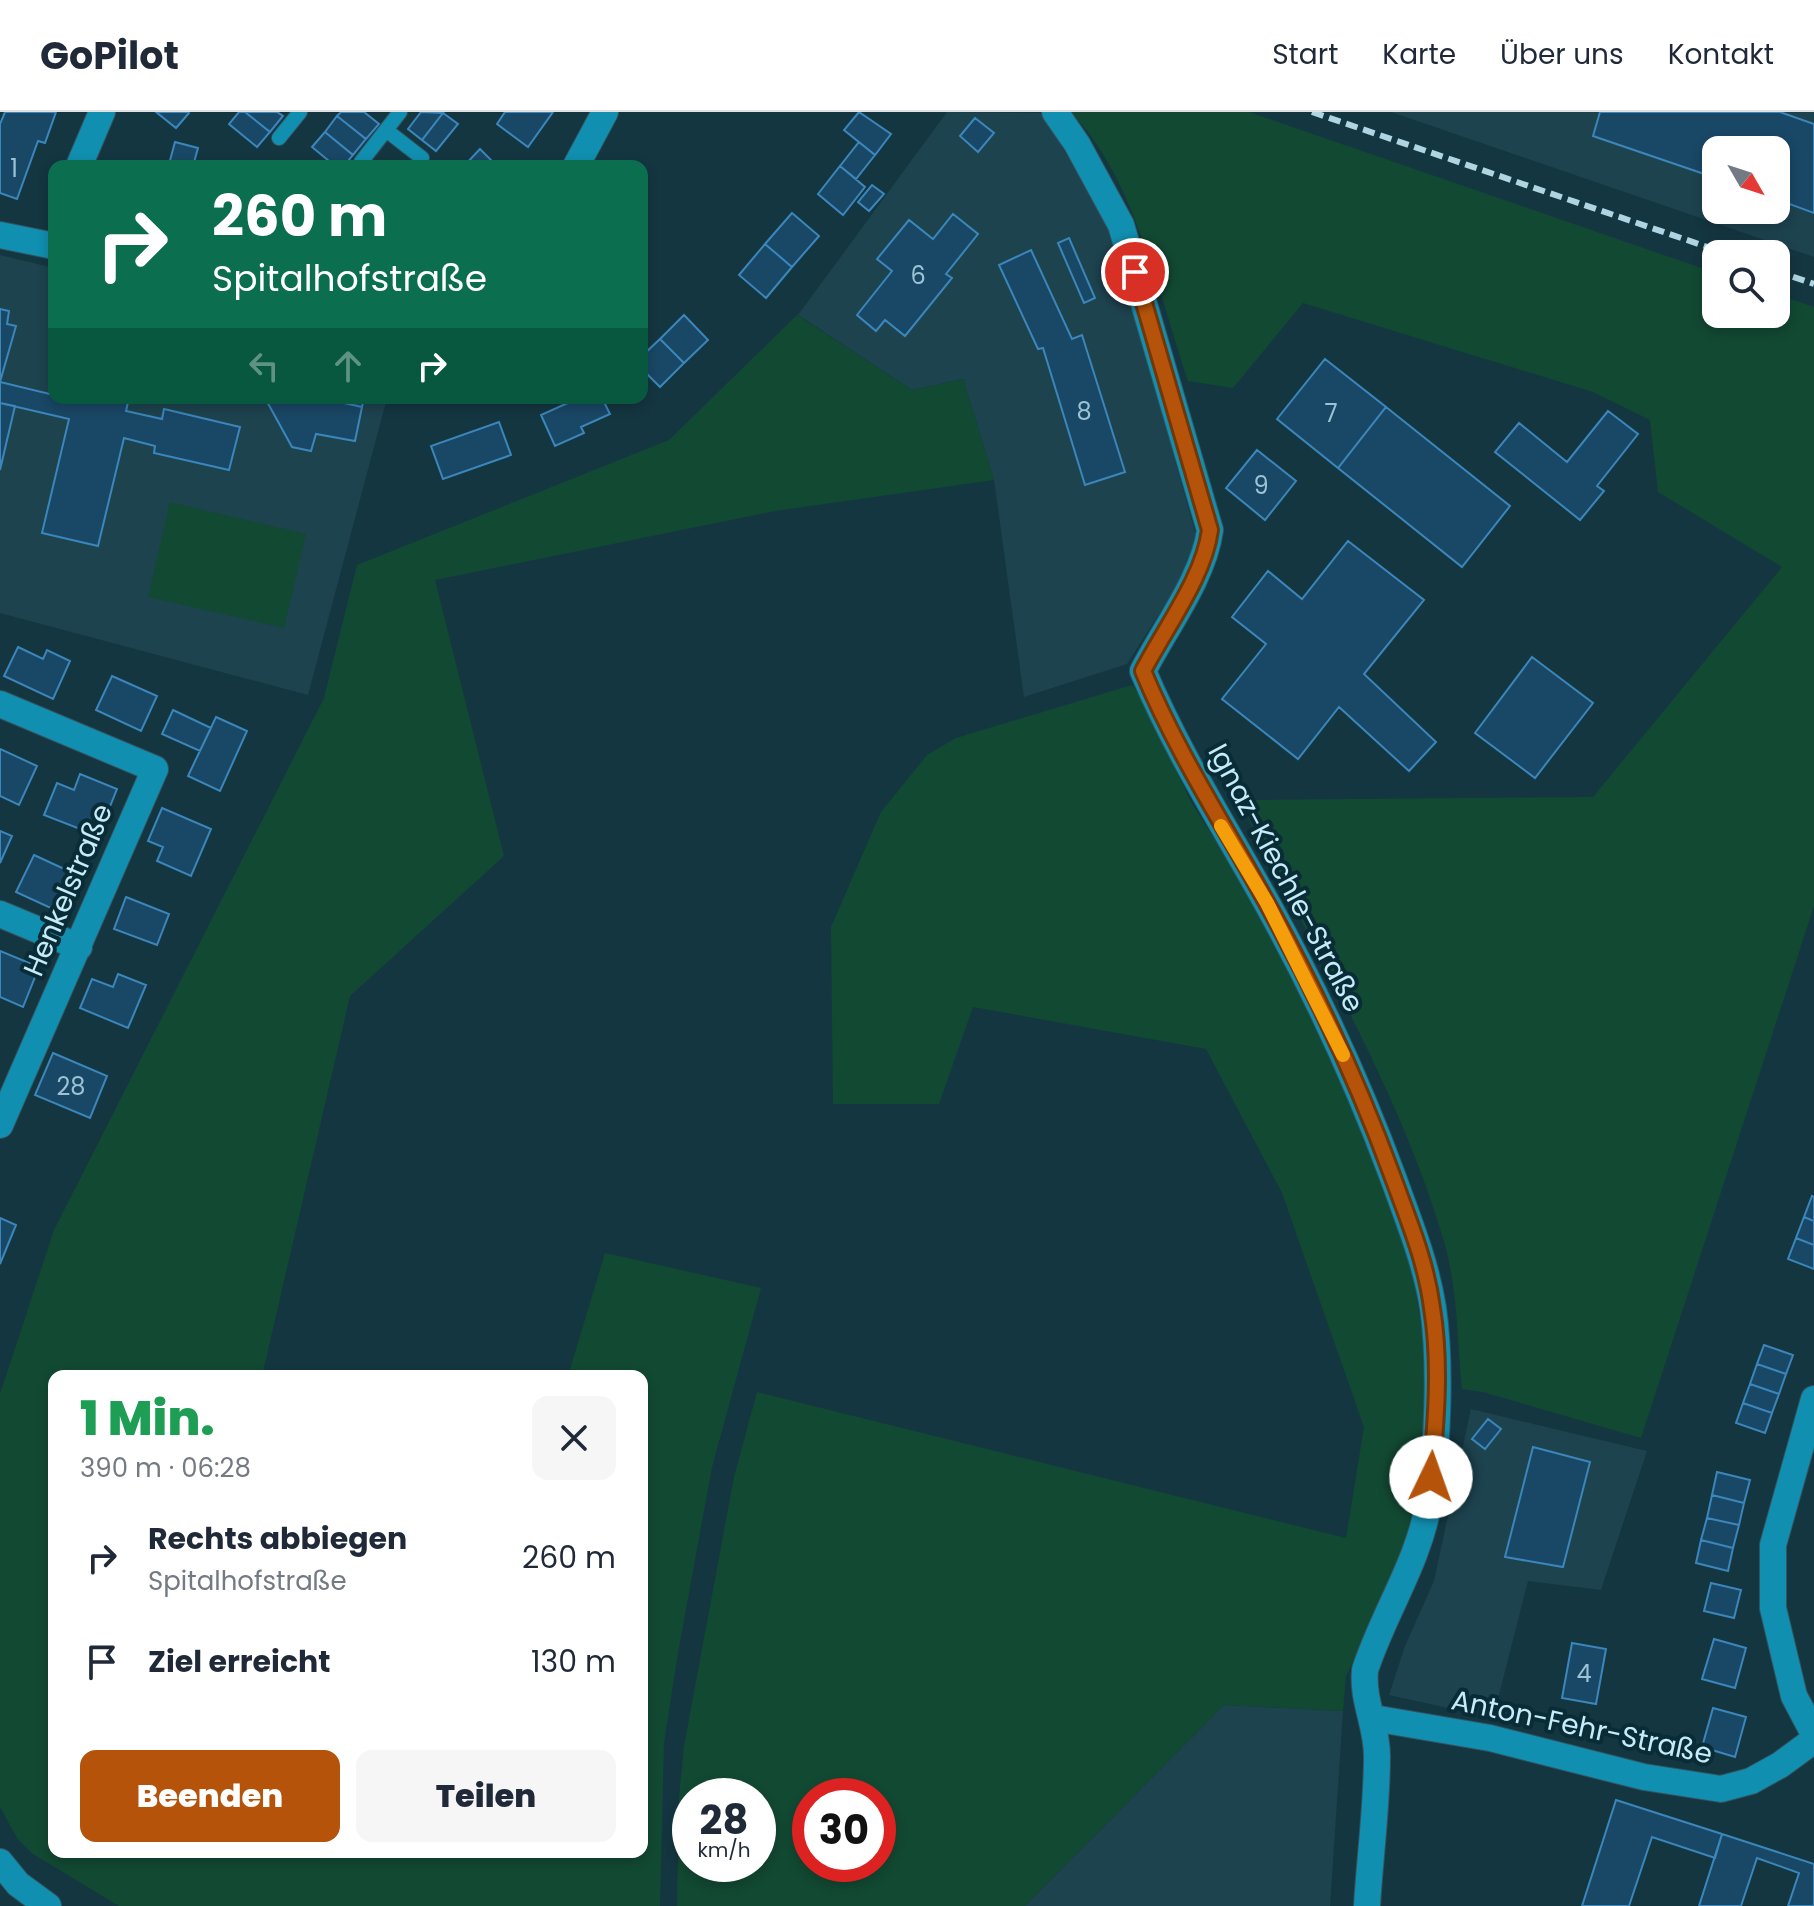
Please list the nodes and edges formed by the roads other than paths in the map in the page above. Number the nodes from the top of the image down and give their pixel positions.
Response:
1 (102, 112) edge
2 (300, 112) edge
3 (400, 112) edge
4 (605, 112) edge
5 (1055, 112) edge
6 (386, 130) junction
7 (279, 138) dead end
8 (422, 158) dead end
9 (82, 160) edge
10 (363, 160) edge
11 (579, 160) edge
12 (0, 235) edge
13 (48, 239) edge
14 (0, 704) edge
15 (0, 914) edge
16 (79, 947) junction
17 (2, 1117) edge
18 (1814, 1399) edge
19 (1373, 1718) junction
20 (1814, 1737) edge
21 (0, 1862) edge
22 (48, 1906) edge
23 (1367, 1906) edge

1 - 9 street
2 - 7 lane
3 - 6 lane
4 - 11 street
5 - 19 street, Ignaz-Kiechle-Straße
6 - 8 lane
6 - 10 lane
12 - 13 street
14 - 16 street, Henkelstraße
15 - 16 street
16 - 17 street, Henkelstraße
18 - 20 street
19 - 20 street, Anton-Fehr-Straße
19 - 23 street, Ignaz-Kiechle-Straße
21 - 22 street

